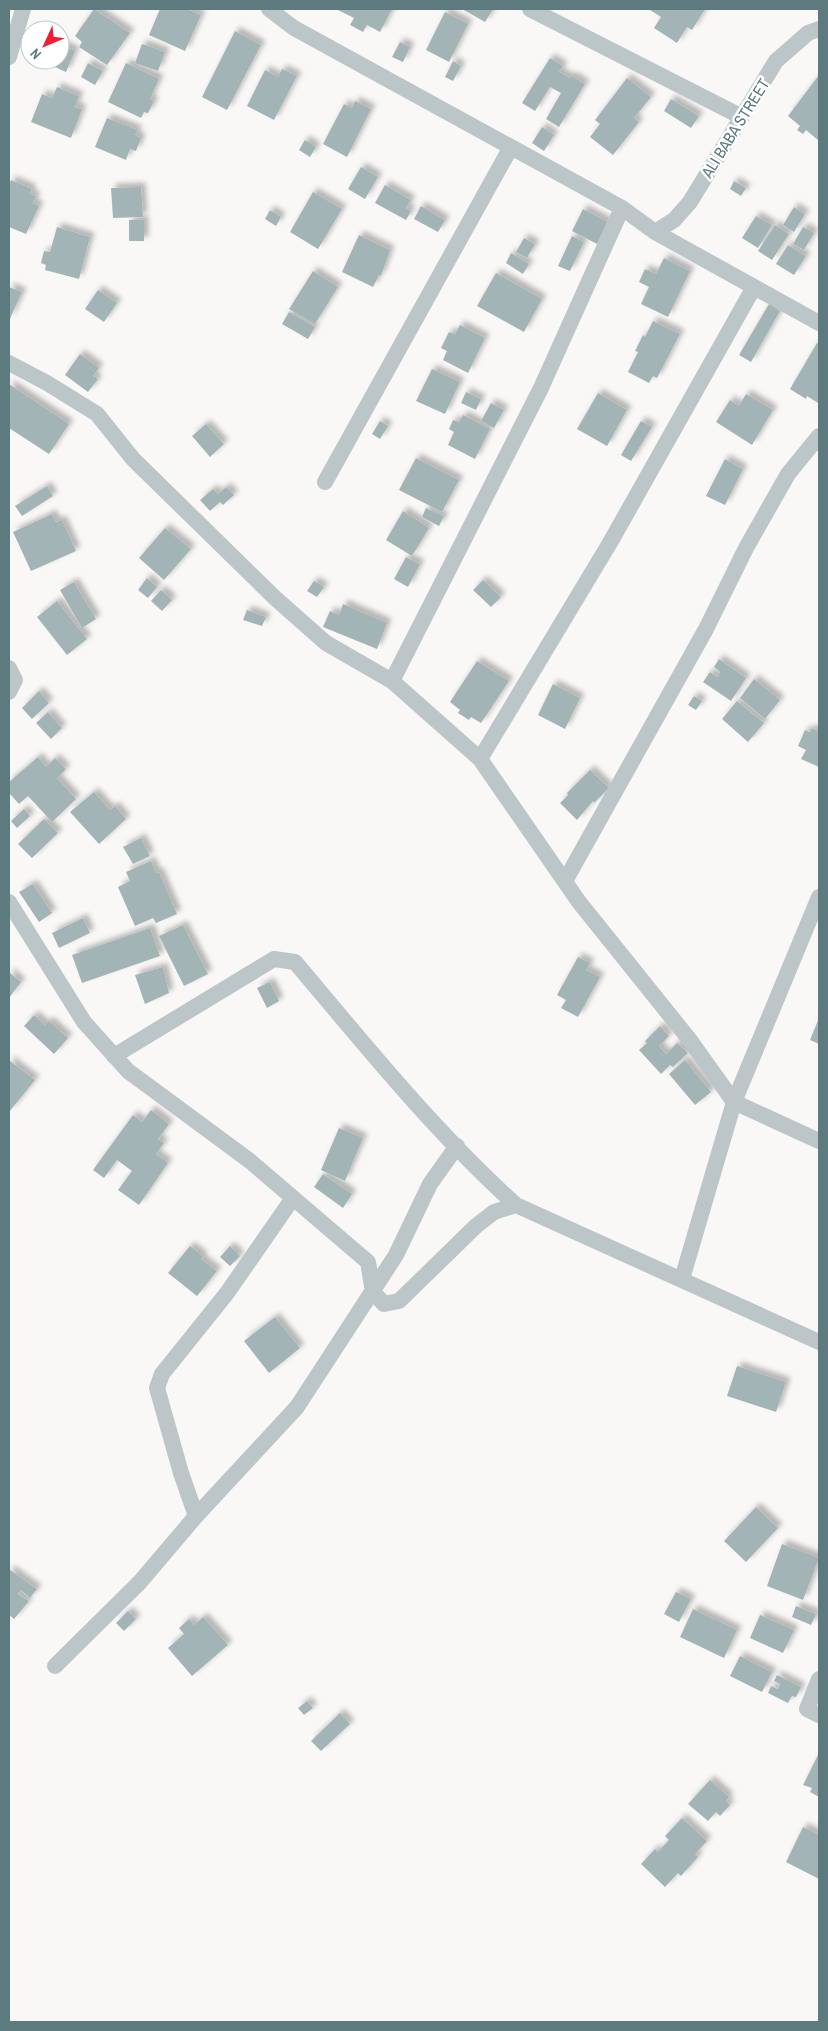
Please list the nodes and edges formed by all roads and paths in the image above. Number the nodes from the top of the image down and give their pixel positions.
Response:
1 (23, 9) edge
2 (269, 9) edge
3 (530, 9) edge
4 (819, 29) edge
5 (9, 57) edge
6 (742, 116) junction
7 (511, 147) junction
8 (622, 208) junction
9 (655, 232) junction
10 (754, 287) junction
11 (819, 323) edge
12 (9, 363) edge
13 (819, 436) edge
14 (325, 482) dead end
15 (9, 668) edge
16 (392, 681) junction
17 (9, 692) edge
18 (480, 759) junction
19 (564, 881) junction
20 (819, 896) edge
21 (9, 902) edge
22 (114, 1056) junction
23 (734, 1102) junction
24 (819, 1142) edge
25 (457, 1146) junction
26 (293, 1198) junction
27 (516, 1205) junction
28 (682, 1279) junction
29 (373, 1292) junction
30 (819, 1342) edge
31 (196, 1516) junction
32 (55, 1666) dead end
33 (819, 1679) edge
34 (819, 1715) edge

1 - 5 street
2 - 7 street
3 - 6 street
4 - 6 street, ALI BABA STREET
6 - 9 street, ALI BABA STREET
7 - 8 street
7 - 14 street
8 - 9 street
8 - 16 street
9 - 10 street
10 - 11 street
10 - 18 street
12 - 16 street
13 - 19 street
15 - 17 street
16 - 18 street
18 - 19 street
19 - 23 street
20 - 23 street
21 - 22 street
22 - 25 street
22 - 26 street
23 - 24 street
23 - 28 street
25 - 27 street
25 - 29 street
26 - 29 street
26 - 31 street
27 - 28 street
27 - 29 street
28 - 30 street
29 - 31 street
31 - 32 street
33 - 34 street

